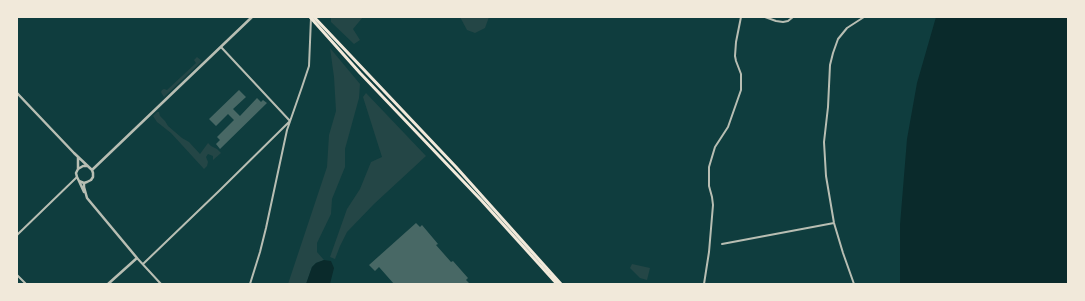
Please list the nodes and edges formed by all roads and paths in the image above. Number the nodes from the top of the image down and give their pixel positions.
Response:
1 (252, 17) edge
2 (311, 17) edge
3 (741, 17) edge
4 (765, 17) edge
5 (793, 17) edge
6 (864, 17) edge
7 (221, 47) junction
8 (366, 72) junction
9 (362, 75) junction
10 (17, 93) edge
11 (395, 104) junction
12 (392, 106) junction
13 (290, 121) junction
14 (78, 157) junction
15 (91, 168) junction
16 (78, 170) junction
17 (77, 177) junction
18 (79, 180) junction
19 (84, 182) junction
20 (87, 198) junction
21 (834, 223) junction
22 (17, 235) edge
23 (722, 244) dead end
24 (138, 258) junction
25 (143, 264) junction
26 (17, 275) edge
27 (26, 284) edge
28 (108, 284) edge
29 (161, 284) edge
30 (250, 284) edge
31 (557, 284) edge
32 (562, 284) edge
33 (704, 284) edge
34 (854, 284) edge

1 - 7 street
2 - 8 main road
2 - 9 main road
2 - 13 street
3 - 33 street
4 - 5 street
6 - 21 street
7 - 13 street
7 - 15 street
8 - 9 main road
8 - 11 main road
9 - 12 main road
10 - 14 street
11 - 12 main road
11 - 32 main road
12 - 31 main road
13 - 25 street
13 - 30 street
14 - 15 street
14 - 16 street
15 - 16 street
15 - 19 street
16 - 17 street
17 - 18 street
17 - 22 street
18 - 19 street
18 - 20 street
19 - 20 street
20 - 24 street
21 - 23 street
21 - 34 street
24 - 25 street
24 - 28 street
25 - 29 street
26 - 27 street

